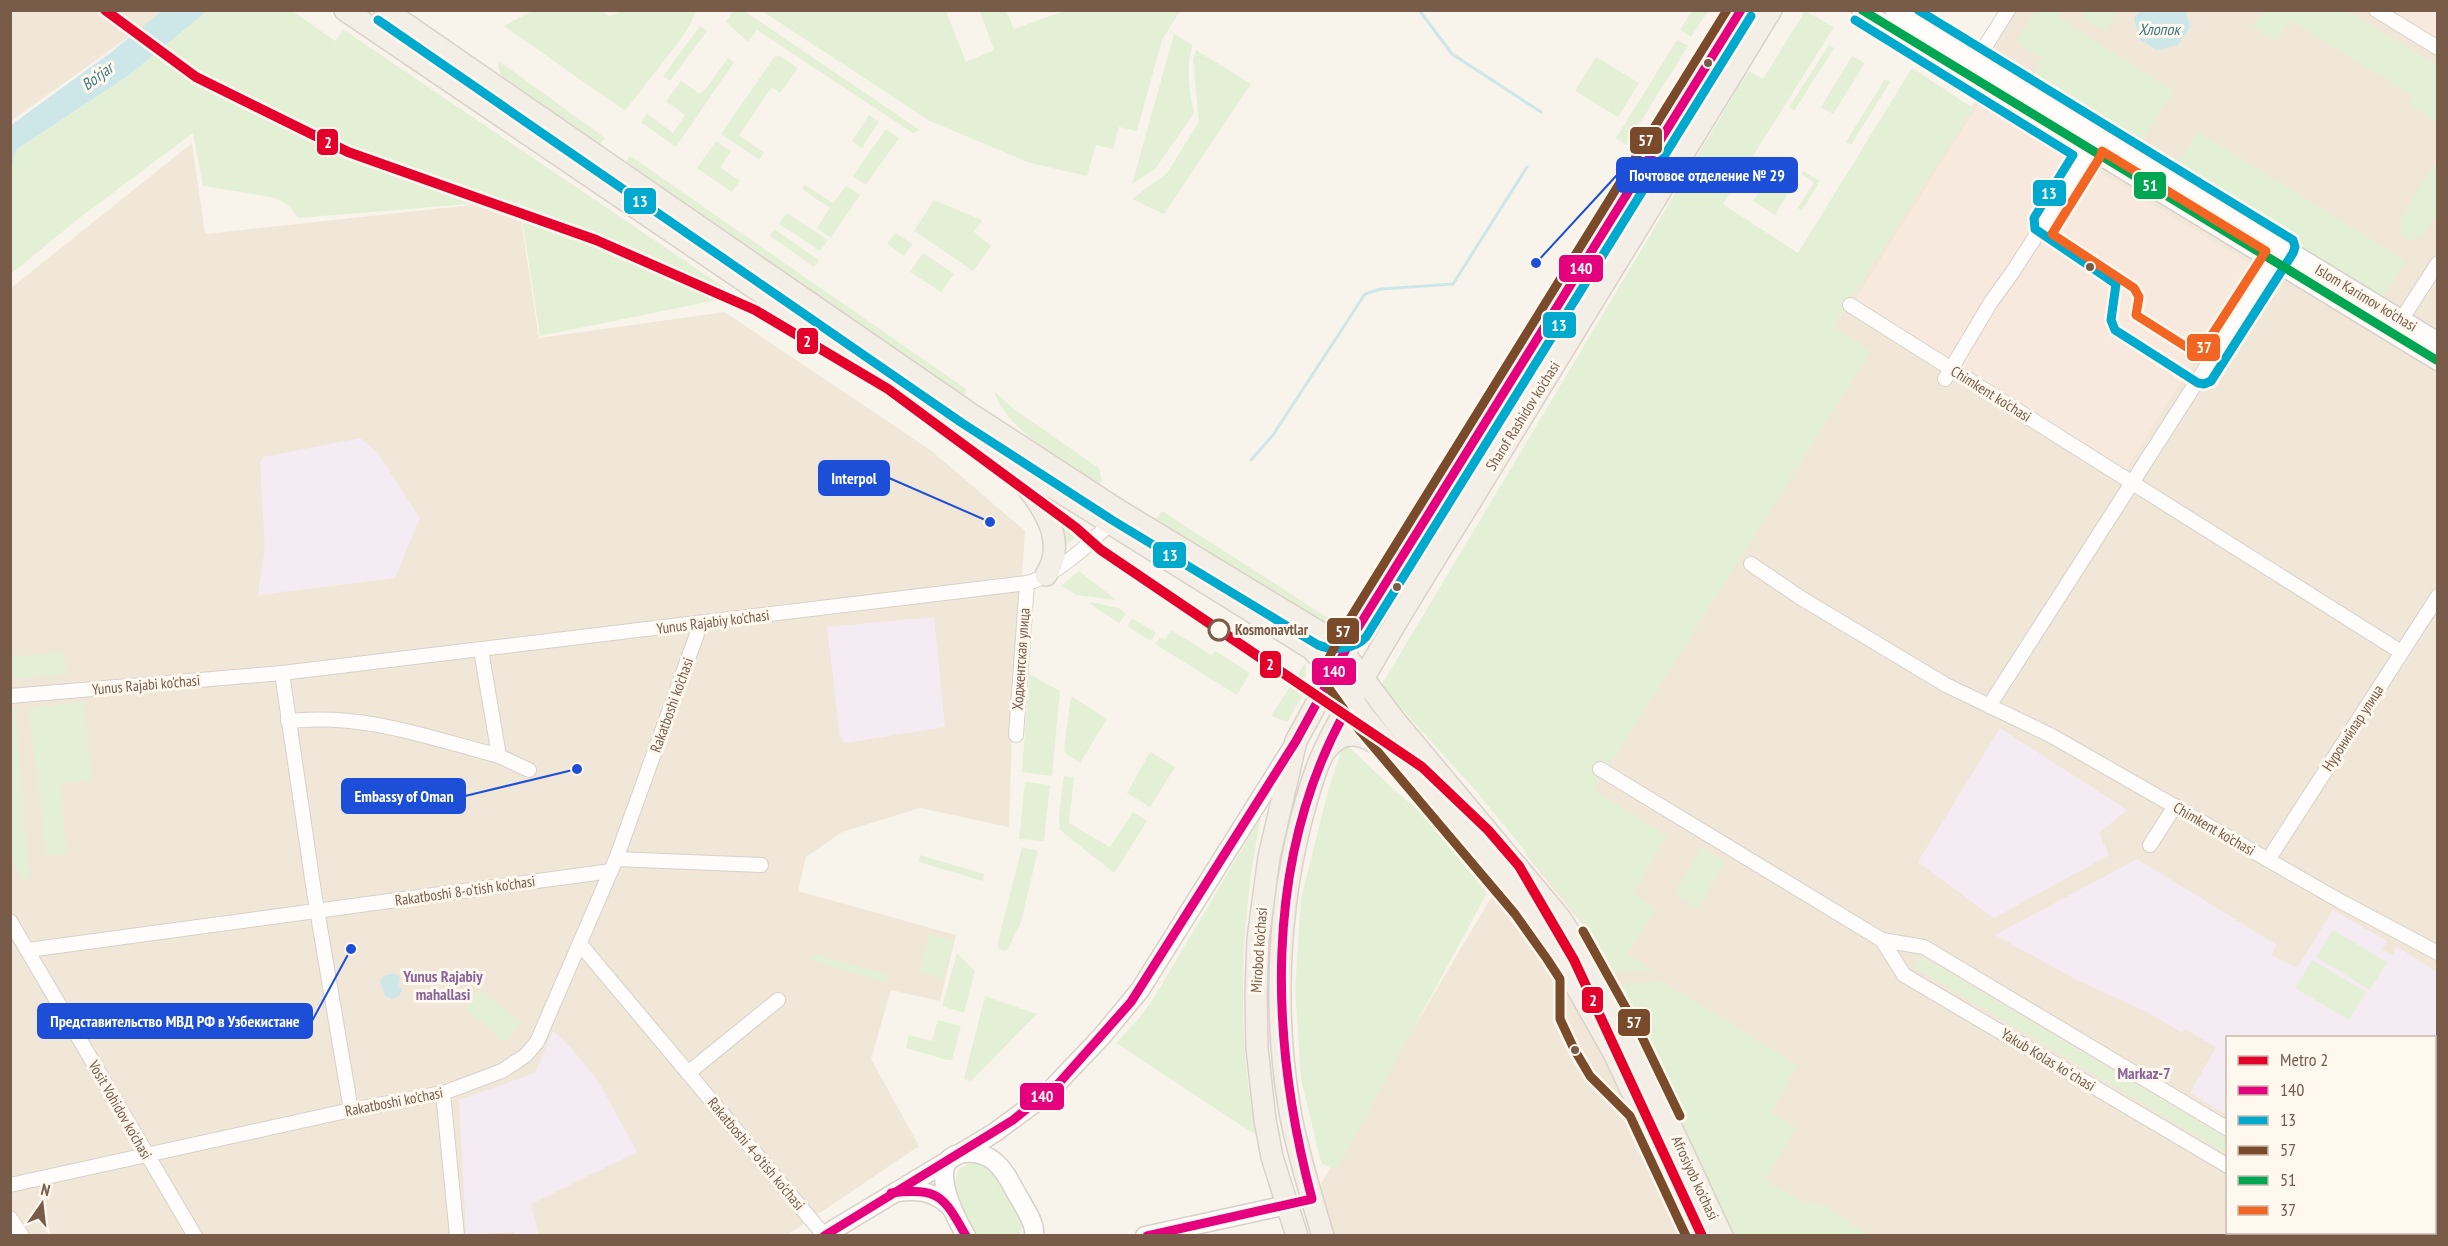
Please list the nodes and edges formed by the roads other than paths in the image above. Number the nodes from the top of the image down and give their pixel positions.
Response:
1 (345, 10) edge
2 (385, 10) edge
3 (1771, 10) edge
4 (1861, 10) edge
5 (1894, 10) edge
6 (2008, 10) edge
7 (2376, 10) edge
8 (1741, 11) edge
9 (2438, 48) edge
10 (1976, 61) junction
11 (2095, 143) junction
12 (2278, 255) junction
13 (2438, 263) edge
14 (1850, 305) dead end
15 (2397, 327) junction
16 (2438, 342) edge
17 (2438, 361) edge
18 (1948, 374) junction
19 (1001, 455) junction
20 (2132, 482) junction
21 (1114, 516) junction
22 (1751, 564) dead end
23 (1037, 579) junction
24 (2438, 596) edge
25 (697, 624) junction
26 (1356, 631) junction
27 (1318, 642) junction
28 (1381, 646) junction
29 (481, 650) junction
30 (2402, 652) junction
31 (1344, 653) junction
32 (282, 673) junction
33 (1333, 673) junction
34 (1363, 679) junction
35 (10, 696) edge
36 (1351, 700) junction
37 (1989, 706) junction
38 (288, 721) junction
39 (1016, 735) dead end
40 (1296, 741) junction
41 (499, 756) junction
42 (1322, 756) junction
43 (1402, 762) junction
44 (1600, 769) dead end
45 (529, 770) dead end
46 (2175, 806) junction
47 (2150, 845) dead end
48 (2268, 860) junction
49 (614, 865) junction
50 (761, 865) dead end
51 (318, 910) junction
52 (10, 921) edge
53 (1882, 940) junction
54 (580, 944) junction
55 (28, 950) junction
56 (2438, 953) edge
57 (778, 1000) dead end
58 (688, 1073) junction
59 (443, 1093) junction
60 (351, 1110) junction
61 (2226, 1127) edge
62 (957, 1154) junction
63 (146, 1155) junction
64 (2226, 1165) edge
65 (10, 1185) edge
66 (891, 1193) junction
67 (1312, 1199) junction
68 (1287, 1205) junction
69 (951, 1207) junction
70 (10, 1218) edge
71 (1036, 1234) edge
72 (823, 1235) edge
73 (22, 1236) edge
74 (195, 1236) edge
75 (457, 1236) edge
76 (966, 1236) edge
77 (1145, 1236) edge
78 (1297, 1236) edge
79 (1323, 1236) edge
80 (1699, 1236) edge
81 (1722, 1236) edge

1 - 19 main road, Afrosiyob ko'chasi
2 - 21 main road, Afrosiyob ko'chasi
3 - 28 main road, Sharof Rashidov ko'chasi
4 - 11 main road, Islom Karimov ko'chasi
5 - 10 main road, Islom Karimov ko'chasi
6 - 10 street
7 - 9 street
8 - 26 main road, Sharof Rashidov ko'chasi
10 - 11 main road, Islom Karimov ko'chasi
11 - 12 main road, Islom Karimov ko'chasi
11 - 18 street
12 - 15 main road, Islom Karimov ko'chasi
12 - 20 street
13 - 15 street
14 - 18 street, Chimkent ko'chasi
15 - 16 main road, Islom Karimov ko'chasi
15 - 17 main road, Islom Karimov ko'chasi
18 - 20 street, Chimkent ko'chasi
19 - 21 main road, Afrosiyob ko'chasi
19 - 23 main road
20 - 30 street, Chimkent ko'chasi
20 - 37 street
21 - 23 street, Yunus Rajabiy ko'chasi
21 - 27 main road, Afrosiyob ko'chasi
22 - 37 street, Chimkent ko'chasi
23 - 25 street, Yunus Rajabiy ko'chasi
23 - 39 street, Ходжентская улица
24 - 30 street, Нуронийлар улица
25 - 29 street, Yunus Rajabiy ko'chasi
25 - 49 street, Rakatboshi ko'chasi
26 - 27 main road
26 - 31 main road, Sharof Rashidov ko'chasi
27 - 31 main road, Afrosiyob ko'chasi
27 - 33 main road, Afrosiyob ko'chasi
28 - 31 main road, Afrosiyob ko'chasi
28 - 34 main road, Sharof Rashidov ko'chasi
29 - 32 street, Yunus Rajabiy ko'chasi
29 - 41 street
30 - 48 street, Нуронийлар улица
31 - 33 main road, Sharof Rashidov ko'chasi
31 - 34 main road, Afrosiyob ko'chasi
32 - 35 street, Yunus Rajabi ko'chasi
32 - 38 street
33 - 34 main road
33 - 36 main road, Afrosiyob ko'chasi
33 - 40 main road, Mirobod ko'chasi
34 - 36 main road, Sharof Rashidov ko'chasi
34 - 81 main road, Afrosiyob ko'chasi
36 - 42 main road, Mirobod ko'chasi
36 - 43 main road, Afrosiyob ko'chasi
37 - 46 street, Chimkent ko'chasi
38 - 41 street
38 - 51 street
40 - 62 main road
40 - 68 main road, Mirobod ko'chasi
41 - 45 street
42 - 43 main road
42 - 67 main road, Mirobod ko'chasi
43 - 80 main road, Afrosiyob ko'chasi
44 - 53 street, Yakub Kolas koʻchasi
46 - 47 street
46 - 48 street, Chimkent ko'chasi
48 - 56 street, Chimkent ko'chasi
49 - 50 street, Rakatboshi 8-o'tish ko'chasi
49 - 51 street, Rakatboshi 8-o'tish ko'chasi
49 - 54 street, Rakatboshi ko'chasi
51 - 55 street, Rakatboshi 8-o'tish ko'chasi
51 - 60 street
52 - 55 street, Vosit Vohidov ko'chasi
53 - 61 street, Yakub Kolas koʻchasi
53 - 64 street, Yakub Kolas koʻchasi
54 - 58 street, Rakatboshi 4-o'tish ko'chasi
54 - 59 street, Rakatboshi ko'chasi
55 - 63 street, Vosit Vohidov ko'chasi
57 - 58 street
58 - 72 street, Rakatboshi 4-o'tish ko'chasi
59 - 60 street, Rakatboshi ko'chasi
59 - 75 street
60 - 63 street, Rakatboshi ko'chasi
62 - 66 main road
62 - 69 main road
62 - 71 main road
63 - 65 street, Rakatboshi ko'chasi
63 - 74 street, Vosit Vohidov ko'chasi
66 - 69 main road
66 - 72 main road
67 - 68 main road
67 - 79 main road, Mirobod ko'chasi
68 - 77 main road
68 - 78 main road, Mirobod ko'chasi
69 - 76 main road
70 - 73 street

